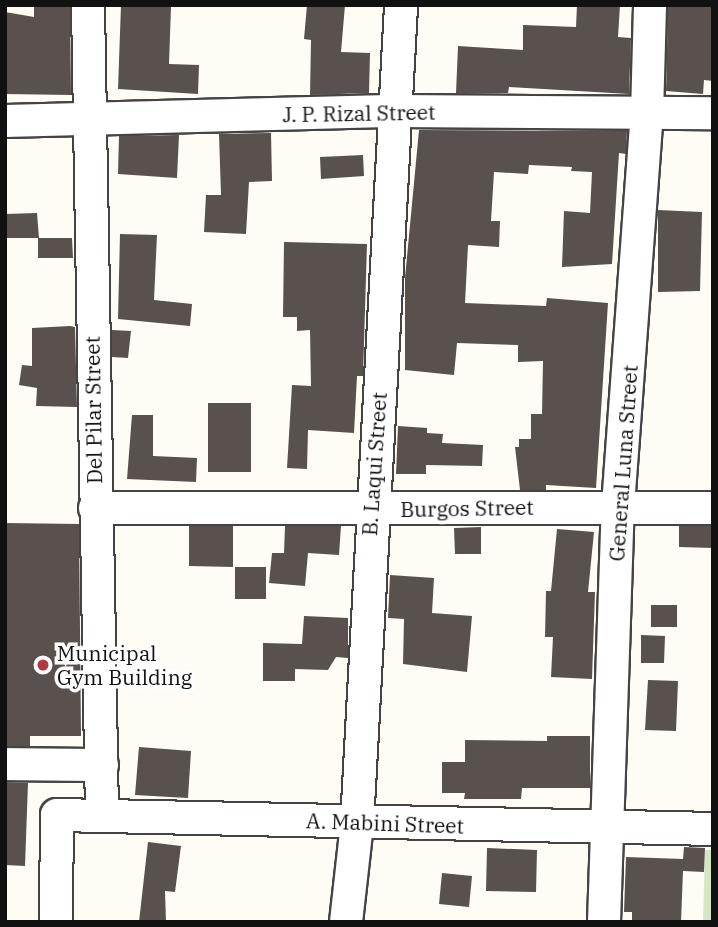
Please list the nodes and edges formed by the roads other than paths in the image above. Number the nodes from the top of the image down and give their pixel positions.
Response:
1 (88, 5) edge
2 (401, 5) edge
3 (650, 5) edge
4 (397, 111) junction
5 (713, 113) edge
6 (647, 114) junction
7 (90, 119) junction
8 (5, 121) edge
9 (618, 506) junction
10 (95, 508) junction
11 (713, 508) edge
12 (371, 509) junction
13 (5, 764) edge
14 (102, 765) junction
15 (102, 815) junction
16 (357, 824) junction
17 (608, 828) junction
18 (713, 829) edge
19 (57, 922) edge
20 (346, 922) edge
21 (604, 922) edge

1 - 7 street, Del Pilar Street
2 - 4 street, B. Laqui Street
3 - 6 street, General Luna Street
4 - 6 street, J. P. Rizal Street
4 - 7 street, J. P. Rizal Street
4 - 12 street, B. Laqui Street
5 - 6 street, J. P. Rizal Street
6 - 9 street, General Luna Street
7 - 8 street, J. P. Rizal Street
7 - 10 street, Del Pilar Street
9 - 11 street, Burgos Street
9 - 12 street, Burgos Street
9 - 17 street, General Luna Street
10 - 12 street, Burgos Street
10 - 14 street, Del Pilar Street
12 - 16 street, B. Laqui Street
13 - 14 street
14 - 15 street, Del Pilar Street
15 - 16 street, A. Mabini Street
15 - 19 street, A. Mabini Street
16 - 17 street, A. Mabini Street
16 - 20 street, B. Laqui Street
17 - 18 street, A. Mabini Street
17 - 21 street, General Luna Street

